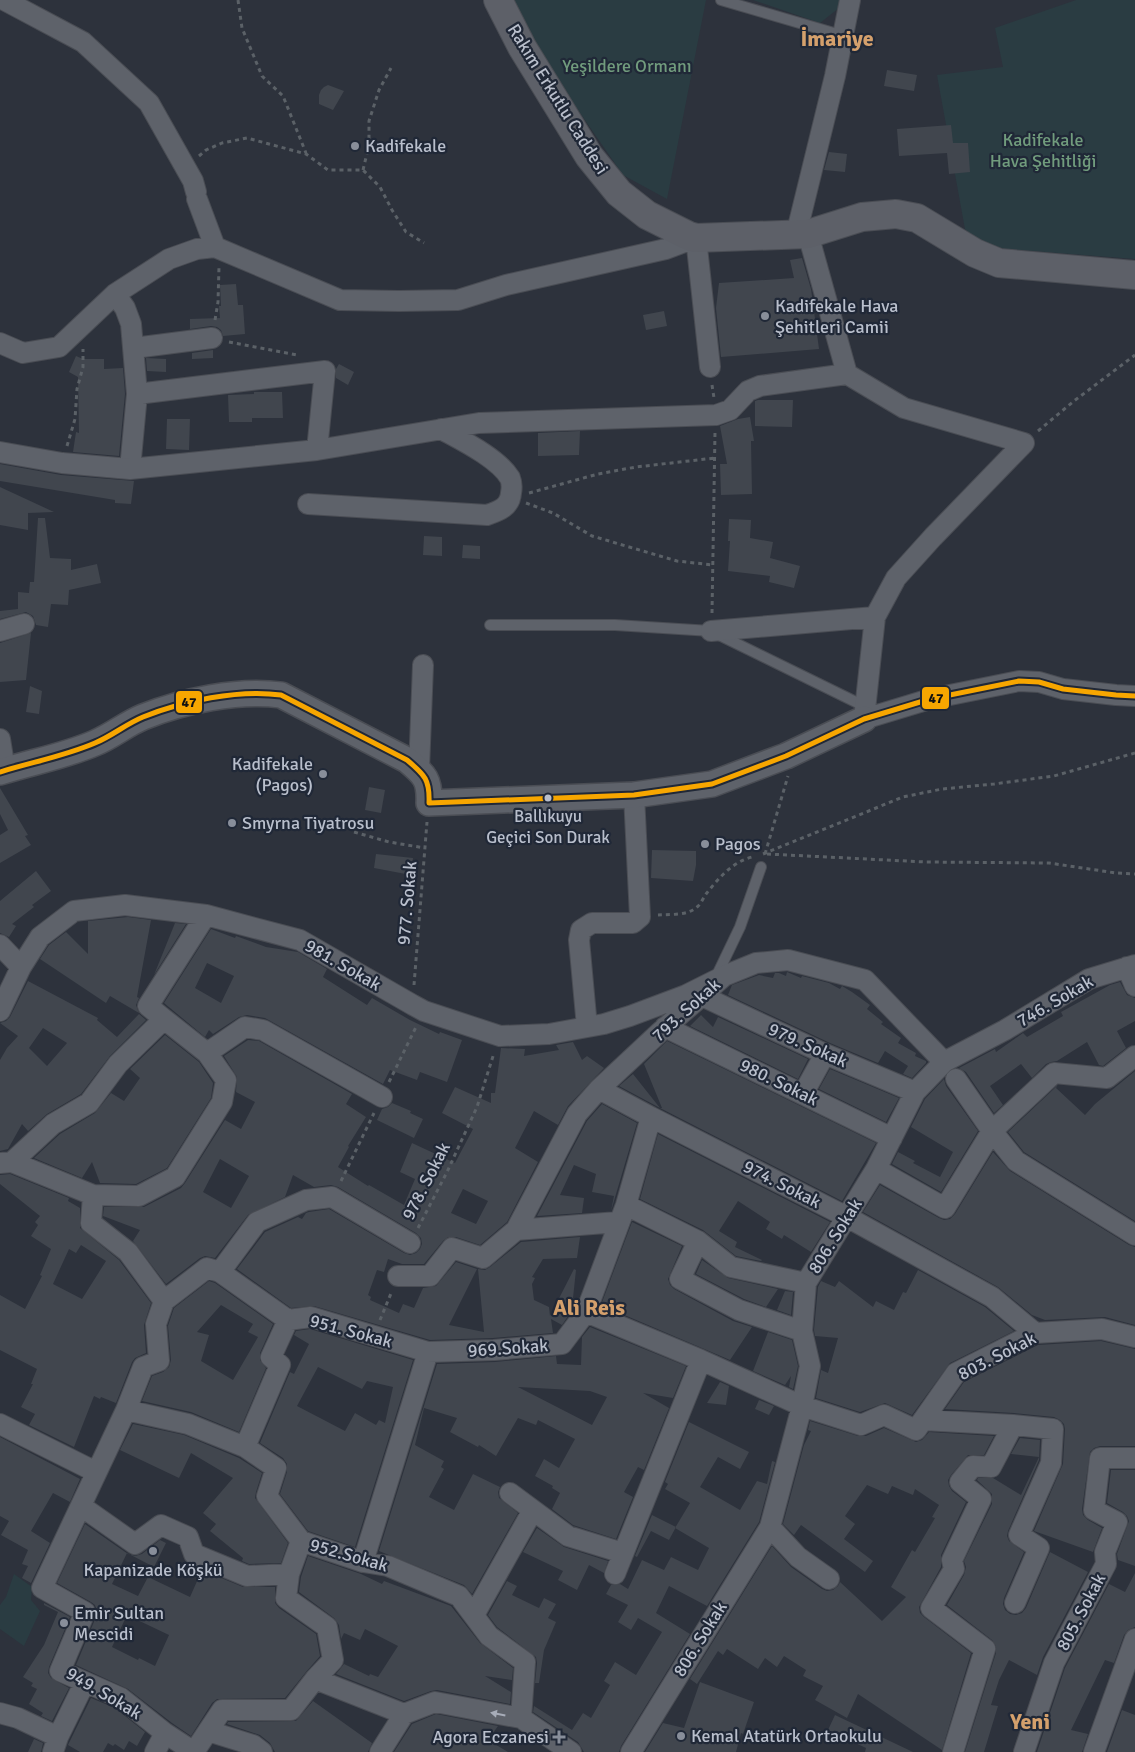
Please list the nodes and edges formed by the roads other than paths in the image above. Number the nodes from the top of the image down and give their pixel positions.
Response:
1 (4, 0) edge
2 (498, 0) edge
3 (721, 0) edge
4 (850, 0) edge
5 (844, 36) junction
6 (802, 234) junction
7 (696, 238) junction
8 (214, 247) junction
9 (1135, 275) edge
10 (115, 294) junction
11 (212, 338) road end
12 (0, 343) edge
13 (134, 348) junction
14 (710, 367) road end
15 (847, 374) junction
16 (138, 394) junction
17 (441, 429) junction
18 (317, 450) junction
19 (0, 452) edge
20 (130, 469) junction
21 (308, 504) dead end
22 (875, 617) junction
23 (24, 624) dead end
24 (490, 625) dead end
25 (0, 631) edge
26 (711, 631) junction
27 (423, 665) dead end
28 (1135, 696) edge
29 (865, 713) junction
30 (0, 739) edge
31 (419, 770) junction
32 (2, 771) edge
33 (634, 795) junction
34 (761, 867) road end
35 (206, 915) junction
36 (0, 945) edge
37 (1131, 966) edge
38 (21, 967) junction
39 (713, 984) junction
40 (1135, 986) edge
41 (0, 1011) edge
42 (164, 1019) junction
43 (586, 1027) junction
44 (666, 1027) junction
45 (1005, 1030) joint
46 (207, 1054) junction
47 (825, 1054) junction
48 (1135, 1056) edge
49 (944, 1062) junction
50 (956, 1079) dead end
51 (600, 1089) junction
52 (916, 1092) junction
53 (803, 1094) junction
54 (382, 1097) dead end
55 (651, 1117) junction
56 (992, 1131) junction
57 (892, 1138) junction
58 (6, 1163) edge
59 (876, 1169) junction
60 (93, 1195) junction
61 (622, 1213) junction
62 (847, 1217) junction
63 (516, 1230) junction
64 (1135, 1235) edge
65 (698, 1241) junction
66 (410, 1243) road end
67 (220, 1272) junction
68 (398, 1276) road end
69 (806, 1283) junction
70 (164, 1301) junction
71 (586, 1312) junction
72 (288, 1320) junction
73 (802, 1331) junction
74 (1035, 1333) junction
75 (1135, 1337) edge
76 (428, 1352) junction
77 (701, 1360) junction
78 (802, 1406) junction
79 (126, 1410) junction
80 (923, 1420) junction
81 (0, 1424) edge
82 (1013, 1425) junction
83 (245, 1447) junction
84 (1135, 1458) edge
85 (96, 1472) junction
86 (510, 1493) dead end
87 (81, 1506) junction
88 (533, 1510) junction
89 (770, 1527) junction
90 (302, 1541) junction
91 (624, 1553) junction
92 (363, 1562) junction
93 (289, 1574) junction
94 (615, 1574) dead end
95 (829, 1579) dead end
96 (1015, 1603) dead end
97 (474, 1615) junction
98 (1135, 1639) edge
99 (315, 1680) junction
100 (85, 1682) junction
101 (0, 1713) edge
102 (404, 1714) junction
103 (520, 1718) junction
104 (208, 1731) junction
105 (166, 1733) junction
106 (55, 1745) edge
107 (155, 1752) edge
108 (194, 1752) edge
109 (262, 1752) edge
110 (380, 1752) edge
111 (571, 1752) edge
112 (631, 1752) edge
113 (953, 1752) edge
114 (1024, 1752) edge
115 (1094, 1752) edge

1 - 8 street
2 - 7 main road, Rakım Erkutlu Caddesi
3 - 5 lane
4 - 5 street
5 - 6 street
6 - 7 main road, Rakım Erkutlu Caddesi
6 - 9 main road, Rakım Erkutlu Caddesi
6 - 15 street
7 - 8 street
7 - 14 street
8 - 10 street
10 - 12 street
10 - 13 street
11 - 13 street
13 - 16 street
15 - 17 street
15 - 22 street
16 - 18 street
16 - 20 street
17 - 18 street
17 - 21 street
18 - 20 street
19 - 20 street
22 - 26 street
22 - 29 street
23 - 25 street
24 - 26 lane
26 - 29 lane
27 - 31 street
28 - 29 street
29 - 33 street
30 - 32 street
31 - 32 street
31 - 33 street
33 - 43 street
34 - 39 lane
35 - 38 street, 981. Sokak
35 - 42 street
35 - 43 street, 981. Sokak
36 - 38 street
37 - 40 street
37 - 45 street, 746. Sokak
38 - 41 street, 981. Sokak
39 - 43 street, 981. Sokak
39 - 44 street, 793. Sokak
39 - 47 street, 979. Sokak
39 - 49 street, 793. Sokak
42 - 46 street
42 - 58 street
44 - 51 street, 793. Sokak
44 - 53 street, 980. Sokak
45 - 49 street, 806. Sokak
46 - 54 street
46 - 60 street
47 - 52 street, 979. Sokak
47 - 53 street
48 - 56 street
49 - 52 street, 806. Sokak
50 - 56 street
51 - 55 street, 974. Sokak
51 - 63 street, 793. Sokak
52 - 57 street, 806. Sokak
53 - 57 street, 980. Sokak
55 - 61 street, 969.Sokak
55 - 62 street, 974. Sokak
56 - 59 street
56 - 64 street
57 - 59 street, 806. Sokak
58 - 60 street
59 - 62 street, 806. Sokak
60 - 70 street
61 - 63 street
61 - 65 street
61 - 71 street, 969.Sokak
62 - 69 street, 806. Sokak
62 - 74 street, 974. Sokak
63 - 68 street
65 - 69 street
65 - 73 street
66 - 67 street
67 - 70 street
67 - 72 street, 951. Sokak
69 - 73 street, 806. Sokak
70 - 79 street
71 - 76 street, 969.Sokak
71 - 77 street
72 - 76 street, 951. Sokak
72 - 83 street
73 - 78 street, 806. Sokak
74 - 75 street, 803. Sokak
74 - 80 street, 803. Sokak
76 - 92 street
77 - 78 street
77 - 91 street
78 - 80 street
78 - 89 street, 806. Sokak
79 - 83 street, 952.Sokak
79 - 85 street
80 - 82 street
81 - 85 street
82 - 96 street
82 - 113 street
83 - 90 street, 952.Sokak
84 - 114 street, 805. Sokak
85 - 87 street, 949. Sokak
86 - 88 street
87 - 93 street
87 - 100 street, 949. Sokak
88 - 91 street
88 - 97 street
89 - 95 street
89 - 112 street, 806. Sokak
90 - 92 street, 952.Sokak
90 - 93 street
91 - 94 street
92 - 97 street, 952.Sokak
93 - 99 street
97 - 103 street, 952.Sokak
98 - 115 street
99 - 102 street
99 - 104 street
100 - 105 street, 949. Sokak
100 - 106 street
101 - 106 street
103 -> 102 street
102 - 110 street
103 - 111 street
104 - 108 street
104 - 109 street
105 - 107 street
105 - 108 street, 949. Sokak

